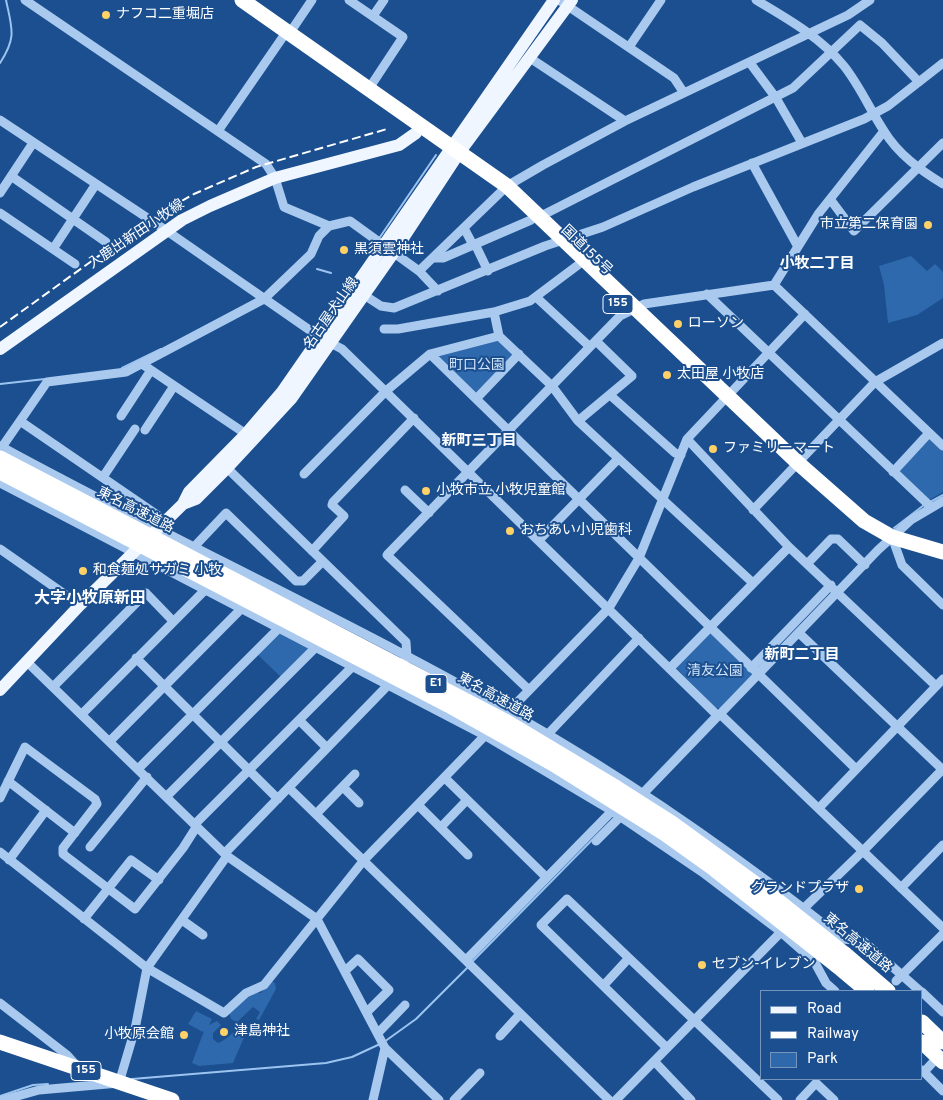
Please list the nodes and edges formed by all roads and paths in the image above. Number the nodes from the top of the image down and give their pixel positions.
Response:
1 (25, 0) edge
2 (242, 0) edge
3 (312, 0) edge
4 (349, 0) edge
5 (384, 0) edge
6 (554, 0) edge
7 (661, 0) edge
8 (756, 0) edge
9 (870, 0) edge
10 (566, 2) edge
11 (848, 15) junction
12 (373, 16) junction
13 (860, 26) junction
14 (810, 34) junction
15 (291, 35) junction
16 (629, 47) junction
17 (832, 52) junction
18 (530, 58) junction
19 (750, 63) junction
20 (943, 63) edge
21 (919, 82) junction
22 (368, 90) junction
23 (684, 93) junction
24 (776, 98) junction
25 (874, 114) junction
26 (0, 120) edge
27 (624, 120) junction
28 (218, 131) junction
29 (884, 131) junction
30 (416, 133) junction
31 (802, 143) junction
32 (943, 143) edge
33 (33, 144) junction
34 (452, 154) junction
35 (752, 163) junction
36 (918, 168) junction
37 (11, 176) junction
38 (275, 178) junction
39 (96, 184) junction
40 (943, 184) edge
41 (2, 186) edge
42 (504, 189) junction
43 (830, 199) junction
44 (0, 213) edge
45 (73, 219) junction
46 (535, 219) junction
47 (328, 226) junction
48 (464, 228) junction
49 (167, 230) junction
50 (106, 242) dead end
51 (559, 242) junction
52 (474, 244) junction
53 (798, 245) junction
54 (53, 249) junction
55 (389, 249) junction
56 (433, 258) junction
57 (75, 264) dead end
58 (578, 266) junction
59 (419, 271) junction
60 (488, 271) junction
61 (774, 285) junction
62 (438, 291) junction
63 (707, 294) junction
64 (364, 295) junction
65 (536, 297) junction
66 (264, 299) junction
67 (630, 310) junction
68 (494, 312) junction
69 (804, 314) junction
70 (384, 329) dead end
71 (499, 336) junction
72 (325, 341) junction
73 (943, 343) edge
74 (593, 344) junction
75 (0, 349) edge
76 (767, 353) junction
77 (430, 354) junction
78 (519, 354) junction
79 (142, 364) junction
80 (151, 370) junction
81 (875, 382) junction
82 (174, 386) junction
83 (552, 386) junction
84 (386, 391) junction
85 (610, 395) junction
86 (724, 398) junction
87 (476, 399) junction
88 (121, 416) dead end
89 (414, 418) junction
90 (839, 420) junction
91 (20, 421) junction
92 (578, 421) junction
93 (135, 429) dead end
94 (145, 430) dead end
95 (509, 432) junction
96 (930, 433) junction
97 (246, 434) junction
98 (687, 439) junction
99 (943, 446) edge
100 (1, 450) edge
101 (681, 454) junction
102 (618, 459) junction
103 (795, 465) junction
104 (227, 468) junction
105 (0, 472) edge
106 (469, 472) junction
107 (893, 472) junction
108 (304, 474) dead end
109 (103, 477) junction
110 (0, 483) edge
111 (69, 483) junction
112 (405, 490) dead end
113 (578, 500) junction
114 (662, 500) junction
115 (943, 501) edge
116 (183, 504) junction
117 (928, 504) junction
118 (753, 510) junction
119 (54, 512) junction
120 (429, 513) junction
121 (162, 525) junction
122 (539, 540) junction
123 (891, 542) junction
124 (789, 547) junction
125 (193, 548) junction
126 (0, 549) edge
127 (312, 551) junction
128 (943, 552) edge
129 (133, 554) junction
130 (639, 558) junction
131 (943, 559) edge
132 (322, 562) junction
133 (862, 562) junction
134 (807, 564) junction
135 (752, 583) junction
136 (831, 585) junction
137 (205, 590) junction
138 (838, 592) junction
139 (80, 605) junction
140 (943, 605) edge
141 (608, 608) junction
142 (241, 609) junction
143 (173, 621) junction
144 (709, 627) junction
145 (279, 628) junction
146 (799, 633) junction
147 (639, 638) junction
148 (316, 647) junction
149 (407, 657) junction
150 (136, 658) junction
151 (26, 661) junction
152 (353, 666) junction
153 (670, 668) junction
154 (751, 668) junction
155 (759, 676) junction
156 (940, 682) edge
157 (165, 685) junction
158 (390, 685) junction
159 (54, 686) junction
160 (0, 690) edge
161 (529, 690) junction
162 (507, 711) junction
163 (82, 714) junction
164 (193, 714) junction
165 (719, 715) junction
166 (299, 720) junction
167 (897, 726) junction
168 (548, 734) junction
169 (484, 736) junction
170 (110, 741) junction
171 (559, 741) junction
172 (222, 743) junction
173 (327, 748) junction
174 (138, 769) junction
175 (543, 769) junction
176 (856, 769) junction
177 (943, 769) edge
178 (249, 770) junction
179 (355, 774) dead end
180 (146, 777) junction
181 (445, 778) junction
182 (8, 781) junction
183 (342, 786) junction
184 (289, 788) junction
185 (644, 793) junction
186 (167, 796) junction
187 (0, 798) edge
188 (278, 799) junction
189 (467, 800) junction
190 (359, 803) dead end
191 (418, 805) junction
192 (819, 808) junction
193 (46, 810) junction
194 (316, 814) junction
195 (616, 814) junction
196 (681, 818) junction
197 (196, 825) junction
198 (441, 827) junction
199 (75, 833) junction
200 (596, 841) dead end
201 (663, 845) junction
202 (90, 847) dead end
203 (723, 847) junction
204 (941, 850) edge
205 (863, 851) junction
206 (0, 852) edge
207 (226, 854) junction
208 (468, 854) dead end
209 (8, 860) junction
210 (364, 860) junction
211 (702, 872) junction
212 (546, 877) junction
213 (159, 880) junction
214 (901, 888) junction
215 (108, 889) junction
216 (803, 908) junction
217 (84, 919) junction
218 (317, 919) junction
219 (182, 920) junction
220 (943, 928) edge
221 (781, 932) junction
222 (943, 934) edge
223 (203, 935) dead end
224 (628, 959) junction
225 (840, 960) junction
226 (469, 963) junction
227 (147, 968) junction
228 (345, 971) junction
229 (895, 982) edge
230 (604, 985) junction
231 (834, 990) edge
232 (866, 990) edge
233 (916, 990) edge
234 (923, 994) edge
235 (0, 1003) edge
236 (405, 1004) dead end
237 (367, 1012) junction
238 (943, 1012) edge
239 (520, 1014) junction
240 (695, 1020) junction
241 (923, 1023) edge
242 (504, 1035) dead end
243 (382, 1041) junction
244 (0, 1042) edge
245 (943, 1042) edge
246 (923, 1043) edge
247 (667, 1048) junction
248 (0, 1051) edge
249 (654, 1061) junction
250 (939, 1061) edge
251 (80, 1069) junction
252 (923, 1071) edge
253 (480, 1073) dead end
254 (120, 1082) junction
255 (102, 1086) junction
256 (943, 1091) edge
257 (3, 1100) edge
258 (145, 1100) edge
259 (172, 1100) edge
260 (373, 1100) edge
261 (438, 1100) edge
262 (454, 1100) edge
263 (609, 1100) edge
264 (616, 1100) edge
265 (691, 1100) edge
266 (778, 1100) edge
267 (800, 1100) edge
268 (834, 1100) edge

1 - 28 street
2 - 15 highway, 国道155号 / 155
3 - 15 street
4 - 12 street
5 - 12 street
6 - 34 main road, 名古屋犬山線
7 - 16 street
8 - 14 street
9 - 11 street
10 - 16 street
10 - 18 main road, 名古屋犬山線
11 - 13 street
11 - 14 street
12 - 22 street
13 - 17 street
13 - 21 street
14 - 17 street
14 - 19 street
15 - 22 highway, 国道155号 / 155
15 - 28 street
15 - 30 highway, 国道155号 / 155
16 - 23 street
17 - 24 street
17 - 25 street
18 - 27 street
18 - 34 main road, 名古屋犬山線
19 - 23 street
19 - 24 street
20 - 21 street
21 - 25 street
22 - 34 highway, 国道155号 / 155
23 - 27 street
24 - 31 street
24 - 46 street
25 - 29 street
25 - 31 street
26 - 33 street
27 - 42 street
28 - 38 street
29 - 36 street
29 - 43 street
30 - 34 highway, 国道155号 / 155
30 - 38 main road, 入鹿出新田小牧線
31 - 35 street
32 - 36 street
33 - 37 street
33 - 39 street
34 - 42 highway, 国道155号 / 155
34 - 55 main road, 名古屋犬山線
35 - 51 street
35 - 53 street
36 - 40 street
36 - 43 street
37 - 41 street
37 - 45 street
38 - 47 street
38 - 49 main road, 入鹿出新田小牧線
39 - 45 street
39 - 49 street
42 - 46 highway, 国道155号 / 155
42 - 48 street
43 - 53 street
44 - 54 street
45 - 50 street
45 - 54 street
46 - 51 highway, 国道155号 / 155
46 - 52 street
47 - 55 street
47 - 66 street
48 - 52 street
48 - 56 street
49 - 66 street
49 - 75 main road, 入鹿出新田小牧線
51 - 58 highway, 国道155号 / 155
51 - 60 street
51 - 67 highway, 国道155号 / 155
52 - 56 street
52 - 60 street
53 - 61 street
54 - 57 street
55 - 59 street
55 - 64 main road, 名古屋犬山線
55 - 72 main road, 名古屋犬山線
56 - 59 street
58 - 65 street
58 - 67 highway, 国道155号 / 155
59 - 62 street
60 - 62 street
61 - 63 street
61 - 69 street
62 - 64 street
63 - 67 street
63 - 76 street
64 - 72 main road, 名古屋犬山線
65 - 68 street
65 - 74 street
66 - 72 street
66 - 79 street
67 - 74 street
67 - 86 highway, 国道155号 / 155
68 - 70 street
68 - 71 street
69 - 76 street
69 - 81 street
71 - 77 street
71 - 78 street
72 - 84 street
72 - 97 main road, 名古屋犬山線
72 - 104 main road, 名古屋犬山線
73 - 81 street
74 - 83 street
74 - 85 street
76 - 86 street
76 - 90 street
77 - 84 street
77 - 87 street
78 - 83 street
78 - 87 street
79 - 80 street
79 - 91 street
80 - 82 street
80 - 88 street
81 - 90 street
81 - 96 street
82 - 94 street
82 - 97 street
83 - 92 street
83 - 95 street
84 - 89 street
84 - 108 street
85 - 92 street
85 - 101 street
86 - 98 street
86 - 103 highway, 国道155号 / 155
87 - 95 street
89 - 106 street
89 - 127 street
90 - 103 street
90 - 107 street
91 - 100 street
91 - 109 street
92 - 102 street
93 - 109 street
95 - 106 street
95 - 113 street
96 - 99 street
96 - 107 street
97 - 116 main road, 名古屋犬山線
98 - 101 street
98 - 118 street
100 - 111 street
100 - 225 highway, 東名高速道路 / E1, bridge
101 - 114 street
102 - 113 street
102 - 114 street
103 - 118 street
103 - 123 highway, 国道155号 / 155
104 - 116 main road, 名古屋犬山線
104 - 127 street
105 - 225 highway, 東名高速道路 / E1, bridge
106 - 120 street
106 - 122 street
107 - 117 street
109 - 121 street
110 - 119 street
111 - 119 street
111 - 121 street
112 - 120 street
113 - 122 street
113 - 130 street
114 - 130 street
114 - 135 street
115 - 117 street
116 - 121 main road, 名古屋犬山線
117 - 123 street
118 - 124 street
119 - 129 street
120 - 161 street
121 - 125 street
121 - 129 main road, 名古屋犬山線
122 - 141 street
123 - 128 highway, 国道155号 / 155
123 - 131 highway, 国道155号 / 155
123 - 133 street
123 - 140 street
124 - 134 street
124 - 135 street
125 - 132 street
125 - 149 street
126 - 139 street
127 - 132 street
129 - 137 street
129 - 139 main road, 名古屋犬山線
130 - 141 street
130 - 144 street
132 - 149 street
133 - 134 street
133 - 138 street
134 - 136 street
135 - 144 street
136 - 138 street
136 - 154 street
137 - 142 street
137 - 143 street
138 - 146 street
138 - 156 street
139 - 151 main road, 名古屋犬山線
141 - 147 street
141 - 161 street
142 - 145 street
142 - 157 street
143 - 150 street
143 - 159 street
144 - 153 street
144 - 154 street
145 - 148 street
145 - 164 street
146 - 155 street
146 - 167 street
147 - 153 street
147 - 168 street
148 - 152 street
148 - 172 street
149 - 158 street
149 - 162 street
150 - 157 street
150 - 163 street
151 - 159 street
151 - 160 main road, 名古屋犬山線
152 - 158 street
152 - 166 street
153 - 165 street
154 - 155 street
155 - 165 street
155 - 176 street
156 - 167 street
157 - 164 street
157 - 170 street
158 - 169 street
158 - 173 street
159 - 163 street
161 - 162 street
162 - 168 street
162 - 169 street
163 - 170 street
164 - 172 street
164 - 174 street
165 - 185 street
165 - 192 street
166 - 173 street
166 - 178 street
167 - 176 street
167 - 177 street
168 - 171 street
169 - 175 street
169 - 181 street
170 - 174 street
171 - 175 street
171 - 185 street
172 - 178 street
172 - 186 street
173 - 184 street
174 - 180 street
175 - 195 street
176 - 192 street
177 - 205 street
178 - 188 street
178 - 197 street
179 - 183 street
180 - 186 street
180 - 202 street
181 - 189 street
181 - 191 street
182 - 187 street
182 - 193 street
182 - 199 street
183 - 190 street
183 - 194 street
184 - 188 street
184 - 194 street
185 - 196 street
186 - 197 street
188 - 207 street
189 - 198 street
189 - 212 street
191 - 198 street
191 - 210 street
192 - 205 street
193 - 199 street
193 - 209 street
194 - 210 street
195 - 200 street
195 - 201 street
195 - 212 street
196 - 201 street
196 - 203 street
197 - 207 street
197 - 213 street
198 - 208 street
199 - 215 street
201 - 211 street
203 - 211 street
203 - 216 street
204 - 214 street
205 - 214 street
205 - 216 street
206 - 209 street
207 - 218 street
207 - 219 street
209 - 217 street
210 - 218 street
210 - 226 street
211 - 221 street
212 - 226 street
213 - 215 street
213 - 215 street
214 - 220 street
215 - 217 street
216 - 221 street
216 - 229 street
217 - 227 street
218 - 227 street
218 - 228 street
219 - 223 street
219 - 227 street
221 - 231 street
221 - 240 street
222 - 229 street
224 - 230 street
224 - 230 street
224 - 240 street
225 - 229 highway, 東名高速道路 / E1
225 - 232 highway, 東名高速道路 / E1
226 - 239 street
227 - 254 street
228 - 237 street
228 - 237 street
229 - 233 street
230 - 247 street
234 - 238 street
235 - 251 street
236 - 243 street
237 - 243 street
239 - 242 street
239 - 263 street
240 - 247 street
240 - 266 street
241 - 245 highway
243 - 260 street
243 - 261 street
244 - 251 highway, 155
246 - 250 highway
247 - 249 street
248 - 255 highway, 155
249 - 264 street
249 - 265 street
250 - 252 street
251 - 254 highway, 155
252 - 256 street
253 - 262 street
254 - 255 street
254 - 259 highway, 155
255 - 257 street
255 - 258 highway, 155
267 - 268 street

